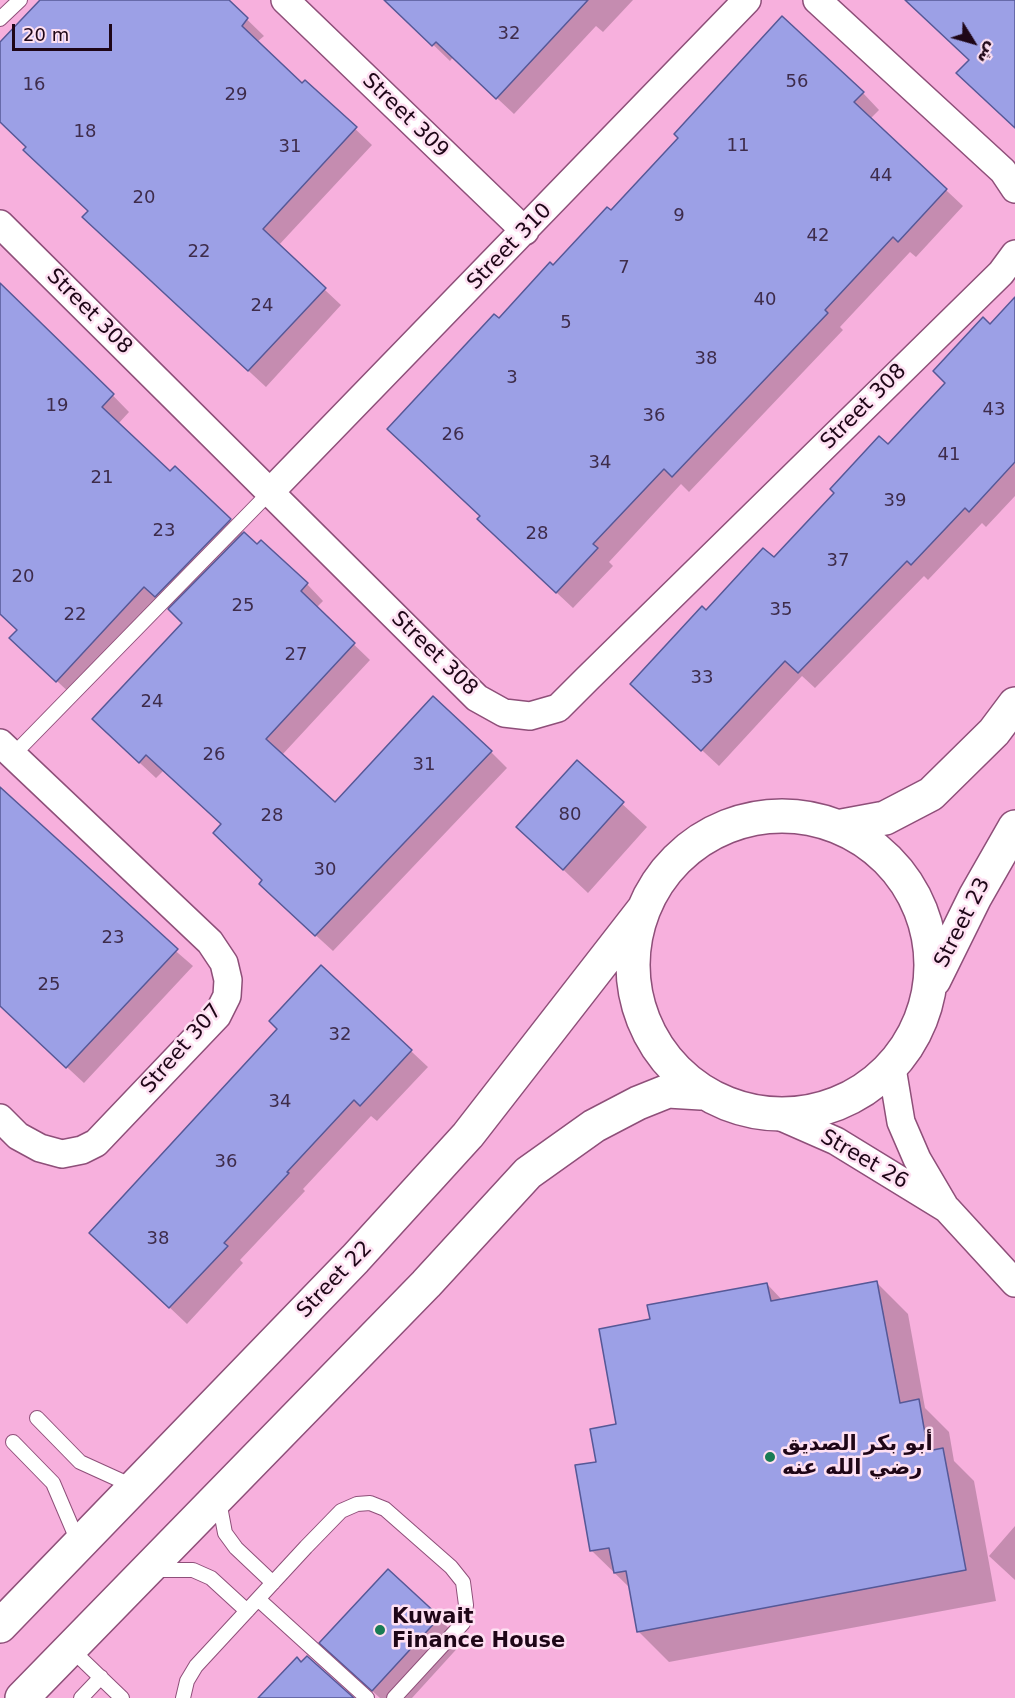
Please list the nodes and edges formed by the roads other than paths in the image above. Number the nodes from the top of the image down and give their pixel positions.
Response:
1 (20, 0) edge
2 (285, 0) edge
3 (747, 0) edge
4 (817, 0) edge
5 (0, 20) edge
6 (1015, 189) edge
7 (0, 224) edge
8 (525, 231) junction
9 (1015, 254) edge
10 (271, 491) junction
11 (1015, 704) edge
12 (7, 749) edge
13 (842, 826) junction
14 (1015, 827) edge
15 (642, 910) junction
16 (931, 987) junction
17 (892, 1068) junction
18 (701, 1093) junction
19 (779, 1116) junction
20 (0, 1118) edge
21 (946, 1209) junction
22 (1015, 1283) edge
23 (38, 1418) dead end
24 (13, 1442) dead end
25 (135, 1487) junction
26 (219, 1497) junction
27 (79, 1544) junction
28 (147, 1570) junction
29 (273, 1583) junction
30 (258, 1599) junction
31 (247, 1611) junction
32 (2, 1621) edge
33 (71, 1649) junction
34 (101, 1677) junction
35 (22, 1698) edge
36 (81, 1698) edge
37 (122, 1698) edge
38 (183, 1698) edge
39 (367, 1698) edge
40 (394, 1698) edge

1 - 5 lane
2 - 8 street, Street 309
3 - 8 street, Street 310
4 - 6 street
7 - 10 street, Street 308
8 - 10 street, Street 310
9 - 10 street, Street 308
10 - 12 lane
11 - 13 street
12 - 20 street, Street 307
13 - 15 street
13 - 16 street
14 - 16 street, Street 23
15 - 18 street
15 - 25 street, Street 22
16 - 17 street
17 - 19 street
17 - 21 street, Street 26
18 - 19 street
18 - 26 street
19 - 21 street, Street 26
21 - 22 street, Street 26
23 - 25 lane
24 - 27 lane
25 - 27 street, Street 22
26 - 28 street
26 - 29 lane
27 - 32 street, Street 22
28 - 31 lane
28 - 33 street
29 - 30 lane
29 - 40 lane
30 - 31 lane
30 - 39 lane
31 - 38 lane
33 - 34 lane
33 - 35 street
34 - 36 lane
34 - 37 lane

